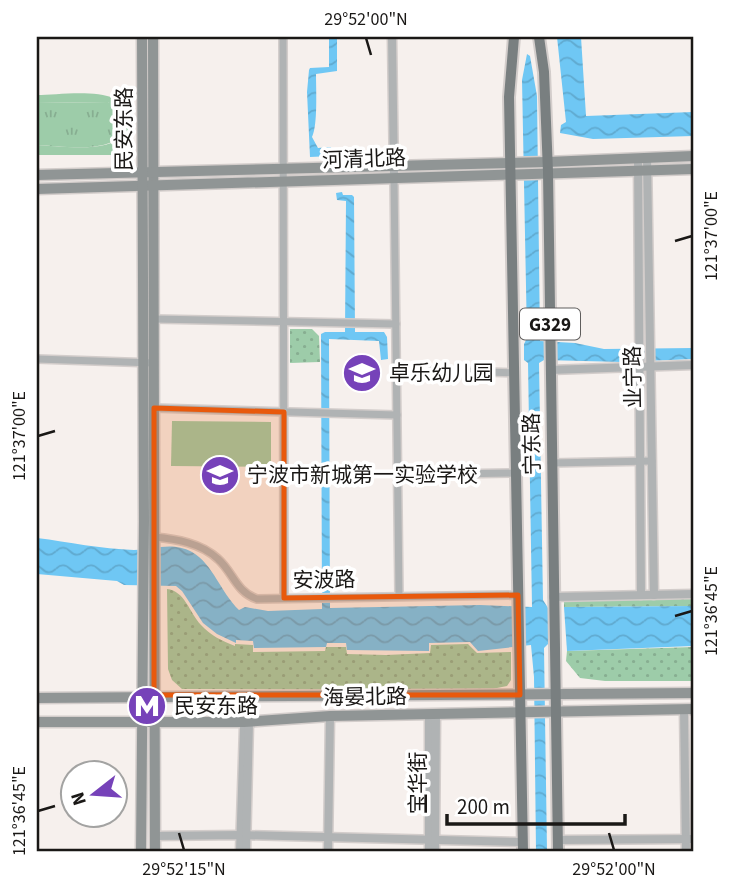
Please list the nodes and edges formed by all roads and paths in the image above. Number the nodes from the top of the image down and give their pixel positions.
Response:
1 (142, 37) edge
2 (153, 37) edge
3 (283, 37) edge
4 (391, 37) edge
5 (514, 37) edge
6 (539, 37) edge
7 (693, 156) edge
8 (642, 158) junction
9 (394, 166) junction
10 (547, 167) junction
11 (284, 168) junction
12 (510, 168) junction
13 (693, 169) edge
14 (642, 170) junction
15 (149, 172) junction
16 (37, 174) edge
17 (394, 177) junction
18 (284, 181) junction
19 (149, 186) junction
20 (37, 189) edge
21 (155, 319) junction
22 (284, 321) junction
23 (396, 324) junction
24 (37, 359) edge
25 (149, 363) junction
26 (693, 365) edge
27 (639, 366) junction
28 (650, 366) junction
29 (396, 369) junction
30 (550, 370) junction
31 (514, 373) junction
32 (154, 408) junction
33 (284, 412) junction
34 (397, 415) junction
35 (640, 461) junction
36 (652, 461) junction
37 (551, 463) junction
38 (516, 473) junction
39 (397, 475) junction
40 (154, 537) junction
41 (149, 554) junction
42 (693, 594) edge
43 (518, 595) junction
44 (641, 595) junction
45 (654, 595) junction
46 (399, 596) junction
47 (553, 597) junction
48 (284, 598) junction
49 (693, 693) edge
50 (555, 694) junction
51 (148, 695) junction
52 (520, 695) junction
53 (37, 698) edge
54 (689, 709) edge
55 (556, 712) junction
56 (520, 713) junction
57 (433, 715) junction
58 (330, 716) junction
59 (154, 721) junction
60 (37, 722) edge
61 (143, 722) junction
62 (246, 722) junction
63 (244, 835) junction
64 (155, 836) junction
65 (328, 837) junction
66 (690, 839) edge
67 (432, 841) junction
68 (558, 846) edge
69 (523, 847) edge
70 (141, 851) edge
71 (155, 851) edge
72 (240, 851) edge
73 (246, 851) edge
74 (328, 851) edge
75 (429, 851) edge
76 (435, 851) edge
77 (686, 851) edge

1 - 15 main road, 民安东路
2 - 15 main road, 民安东路
3 - 11 street
4 - 9 street
5 - 12 main road, 宁东路 / G329
6 - 10 main road, 宁东路 / G329
7 - 8 main road, 河清北路
8 - 10 main road, 河清北路
8 - 14 street, 业宁路
9 - 11 main road, 河清北路
9 - 12 main road, 河清北路
9 - 17 street
10 - 12 main road, 河清北路
10 - 14 main road, 河清北路
10 - 30 main road, 宁东路 / G329
11 - 15 main road, 河清北路
11 - 18 street
12 - 17 main road, 河清北路
12 - 31 main road, 宁东路 / G329
13 - 14 main road, 河清北路
14 - 27 street, 业宁路
14 - 28 street, 业宁路
15 - 16 main road, 河清北路
15 - 19 main road, 民安东路
17 - 18 main road, 河清北路
17 - 23 street
18 - 19 main road, 河清北路
18 - 22 street
19 - 20 main road, 河清北路
19 - 21 main road, 民安东路
19 - 25 main road, 民安东路
21 - 22 street
21 - 25 main road, 民安东路
22 - 23 street
22 - 33 street
23 - 29 street
24 - 25 street
25 - 32 main road, 民安东路
25 - 41 main road, 民安东路
26 - 28 street
27 - 28 street
27 - 30 street
27 - 35 street, 业宁路
28 - 36 street, 业宁路
29 - 31 street
29 - 34 street
30 - 37 main road, 宁东路 / G329
31 - 38 main road, 宁东路 / G329
32 - 33 street
32 - 40 main road, 民安东路
33 - 34 street
33 - 48 street
34 - 39 street
35 - 36 street
35 - 37 street
35 - 44 street, 业宁路
36 - 45 street, 业宁路
37 - 47 main road, 宁东路 / G329
38 - 39 street
38 - 43 main road, 宁东路 / G329
39 - 46 street
40 - 41 main road, 民安东路
40 - 48 street, 安波路
41 - 51 main road, 民安东路
42 - 45 street
43 - 46 street, 安波路
43 - 52 main road, 宁东路 / G329
44 - 45 street
44 - 47 street
46 - 48 street, 安波路
47 - 50 main road, 宁东路 / G329
49 - 50 main road, 海晏北路
50 - 52 main road, 海晏北路
50 - 55 main road, 宁东路 / G329
51 - 52 main road, 海晏北路
51 - 53 main road, 海晏北路
51 - 59 main road
51 - 61 main road
52 - 56 main road, 宁东路 / G329
54 - 55 main road, 海晏北路
54 - 66 street
55 - 56 main road, 海晏北路
55 - 68 main road, 宁东路 / G329
56 - 57 main road, 海晏北路
56 - 69 main road, 宁东路 / G329
57 - 58 main road, 海晏北路
57 - 67 street, 宝华街
58 - 62 main road, 海晏北路
58 - 65 street
59 - 61 main road, 海晏北路
59 - 62 main road, 海晏北路
59 - 64 main road
60 - 61 main road, 海晏北路
61 - 70 main road
62 - 63 street
63 - 64 street
63 - 65 street
63 - 72 street
63 - 73 street
64 - 71 main road
65 - 67 street
65 - 74 street
66 - 68 street
66 - 77 street
67 - 69 street
67 - 75 street, 宝华街
67 - 76 street, 宝华街

